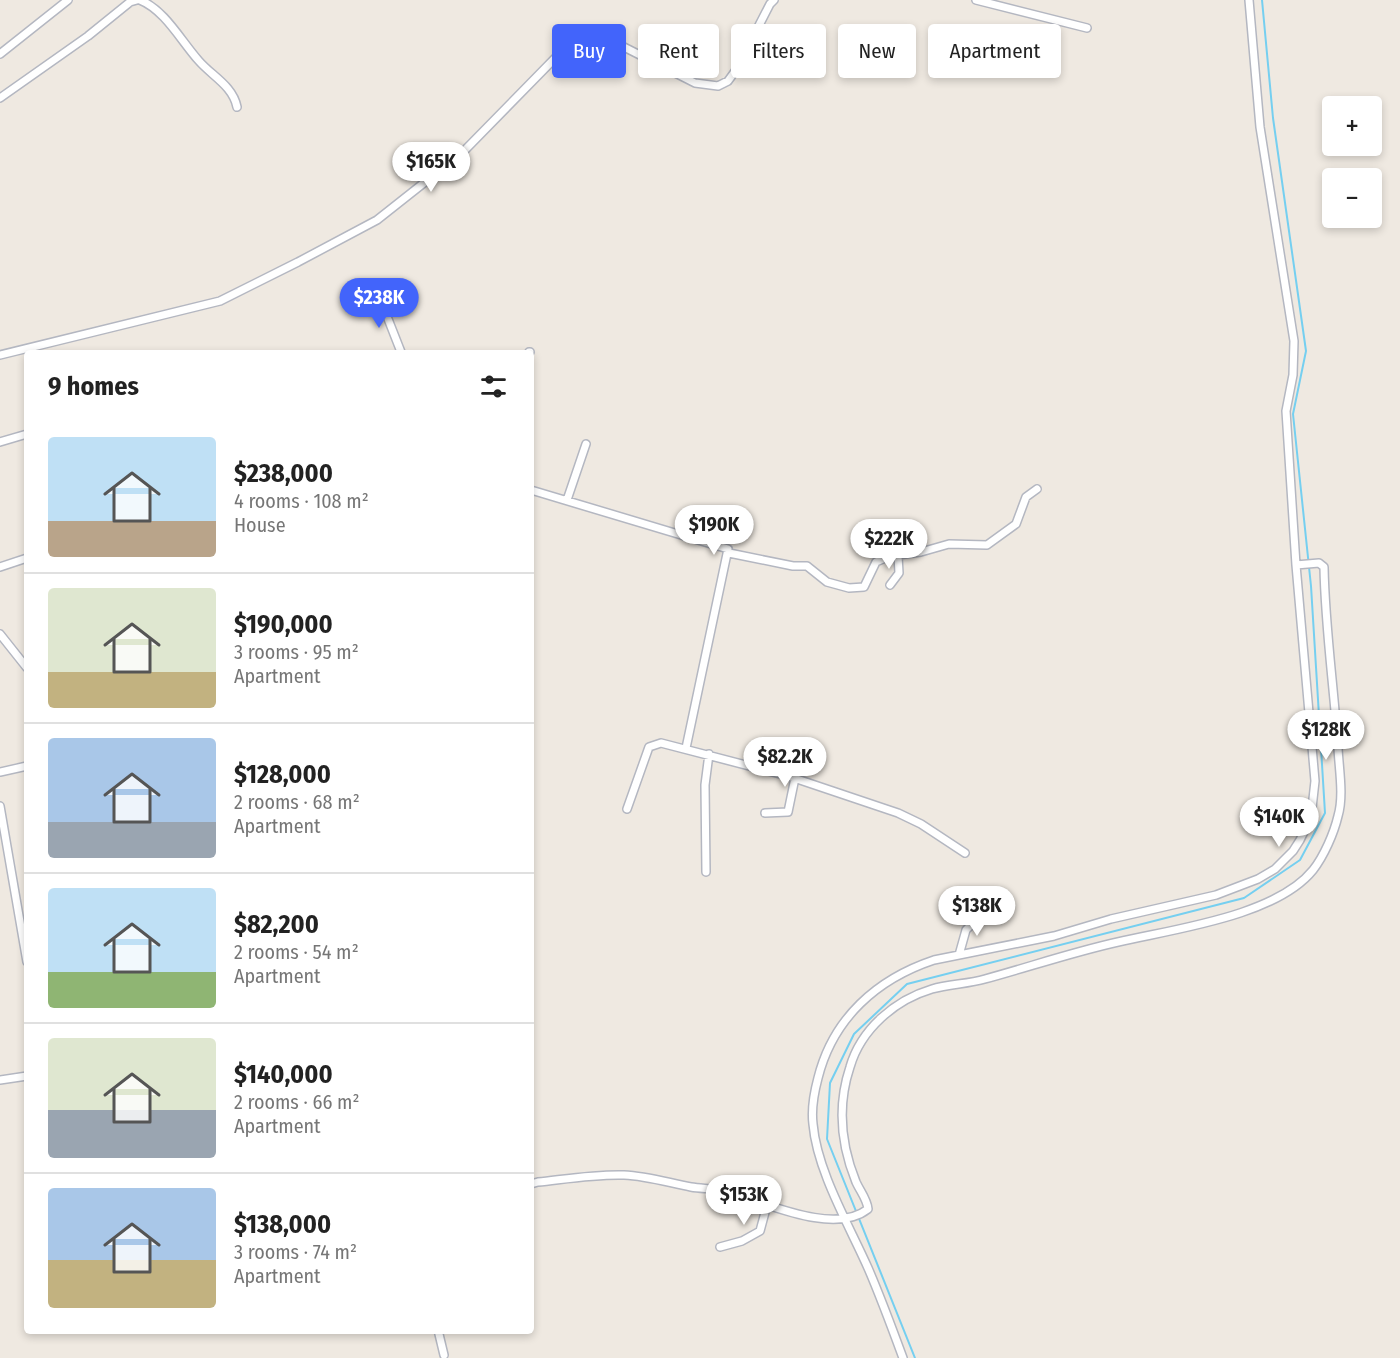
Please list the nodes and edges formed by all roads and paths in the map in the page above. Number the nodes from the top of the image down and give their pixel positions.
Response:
1 (68, 0) edge
2 (138, 0) edge
3 (774, 0) edge
4 (976, 0) edge
5 (1249, 0) edge
6 (1087, 28) dead end
7 (0, 54) edge
8 (0, 98) edge
9 (237, 107) dead end
10 (379, 296) dead end
11 (400, 350) edge
12 (0, 355) edge
13 (24, 435) edge
14 (0, 442) edge
15 (586, 444) dead end
16 (1037, 489) dead end
17 (534, 491) edge
18 (567, 500) junction
19 (729, 553) junction
20 (898, 556) junction
21 (24, 559) edge
22 (1299, 565) junction
23 (0, 567) edge
24 (890, 585) dead end
25 (0, 634) edge
26 (24, 664) edge
27 (686, 748) junction
28 (709, 754) junction
29 (24, 767) edge
30 (0, 772) edge
31 (795, 778) junction
32 (0, 806) edge
33 (627, 809) dead end
34 (765, 813) dead end
35 (965, 853) dead end
36 (706, 872) dead end
37 (984, 912) dead end
38 (24, 946) edge
39 (959, 955) junction
40 (24, 1076) edge
41 (0, 1080) edge
42 (534, 1183) edge
43 (767, 1205) junction
44 (847, 1218) junction
45 (720, 1247) dead end
46 (439, 1334) edge
47 (444, 1355) dead end
48 (903, 1358) edge

1 - 7 street
2 - 8 street
2 - 9 street
3 - 12 street
4 - 6 street
5 - 22 street
10 - 11 street
13 - 14 street
15 - 18 street
16 - 20 street
17 - 18 street
18 - 19 street
19 - 20 street
19 - 27 street
20 - 24 street
21 - 23 street
22 - 39 street
22 - 44 street
25 - 26 street
27 - 28 street
27 - 33 street
28 - 31 street
28 - 36 street
29 - 30 street
31 - 34 street
31 - 35 street
32 - 38 street
37 - 39 street
39 - 44 street
40 - 41 street
42 - 43 street
43 - 44 street
43 - 45 street
44 - 48 street
46 - 47 street

